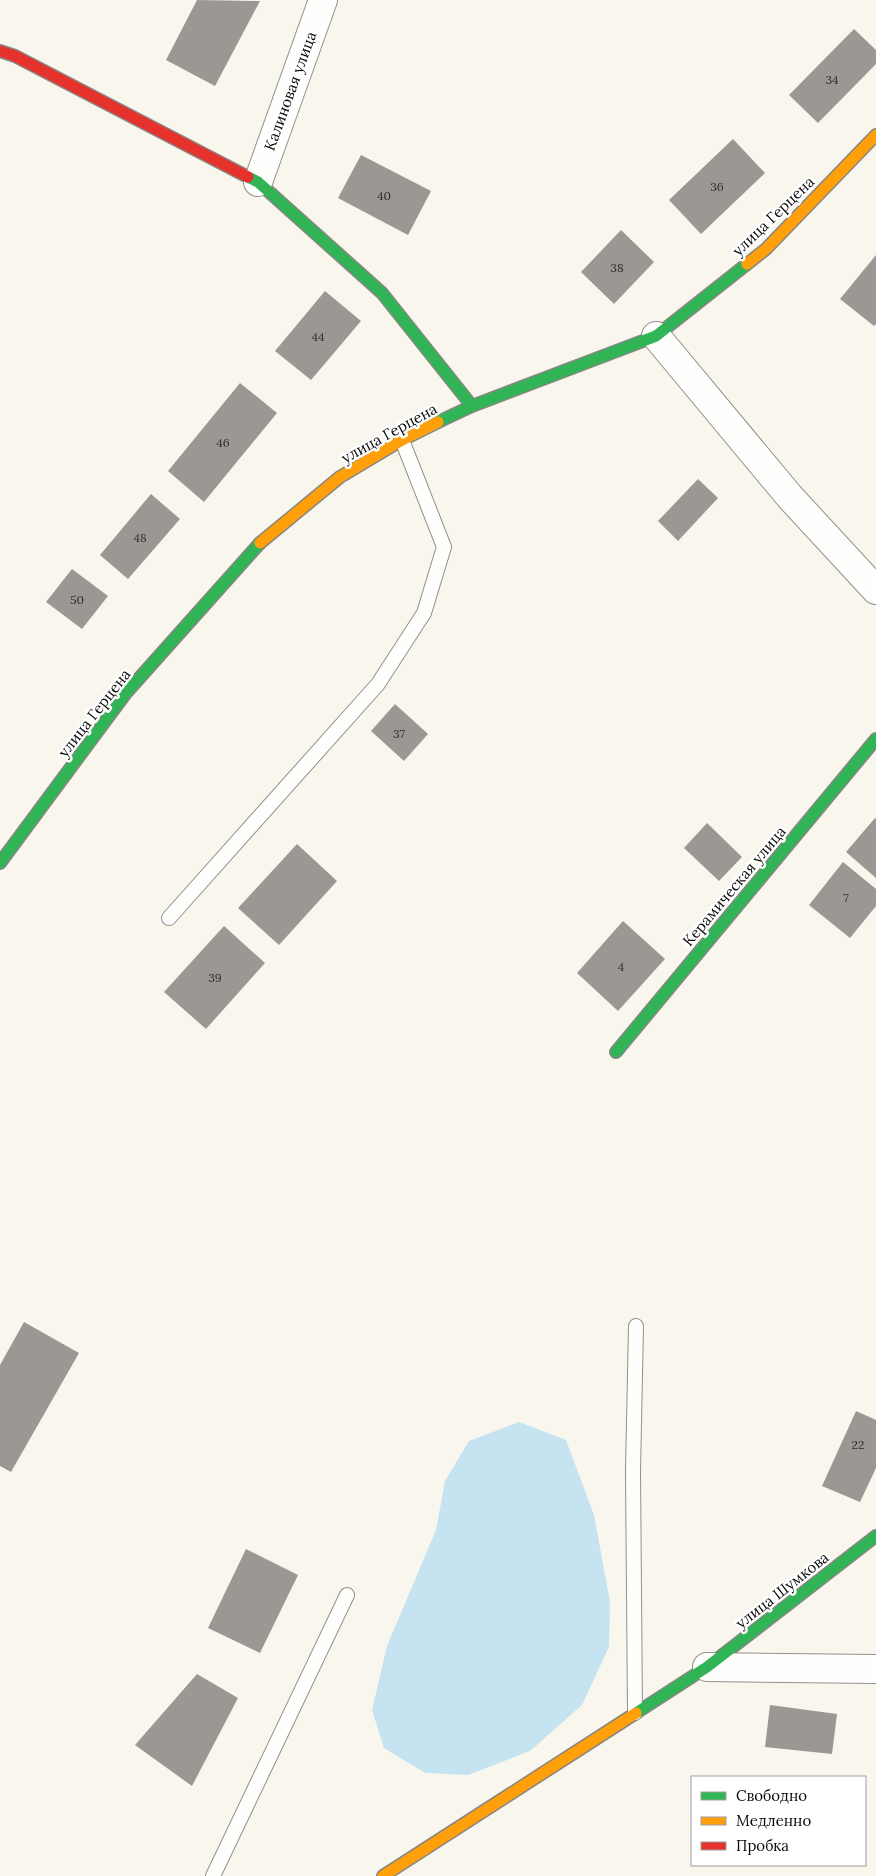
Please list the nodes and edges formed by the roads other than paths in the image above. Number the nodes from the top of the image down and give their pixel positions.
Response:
1 (322, 0) edge
2 (0, 51) edge
3 (876, 135) edge
4 (258, 182) junction
5 (656, 336) junction
6 (472, 406) junction
7 (402, 440) junction
8 (876, 590) edge
9 (876, 739) edge
10 (0, 863) edge
11 (169, 918) dead end
12 (616, 1052) dead end
13 (636, 1326) dead end
14 (876, 1536) edge
15 (347, 1595) dead end
16 (707, 1667) junction
17 (876, 1669) edge
18 (635, 1713) junction
19 (213, 1876) edge
20 (383, 1876) edge

1 - 4 street, Калиновая улица
2 - 4 street
3 - 5 street, улица Герцена
4 - 6 street
5 - 6 street, улица Герцена
5 - 8 street
6 - 7 street, улица Герцена
7 - 10 street, улица Герцена
7 - 11 lane
9 - 12 street, Керамическая улица
13 - 18 lane
14 - 16 street, улица Шумкова
15 - 19 lane
16 - 17 street
16 - 18 street, улица Шумкова
18 - 20 street, улица Шумкова

